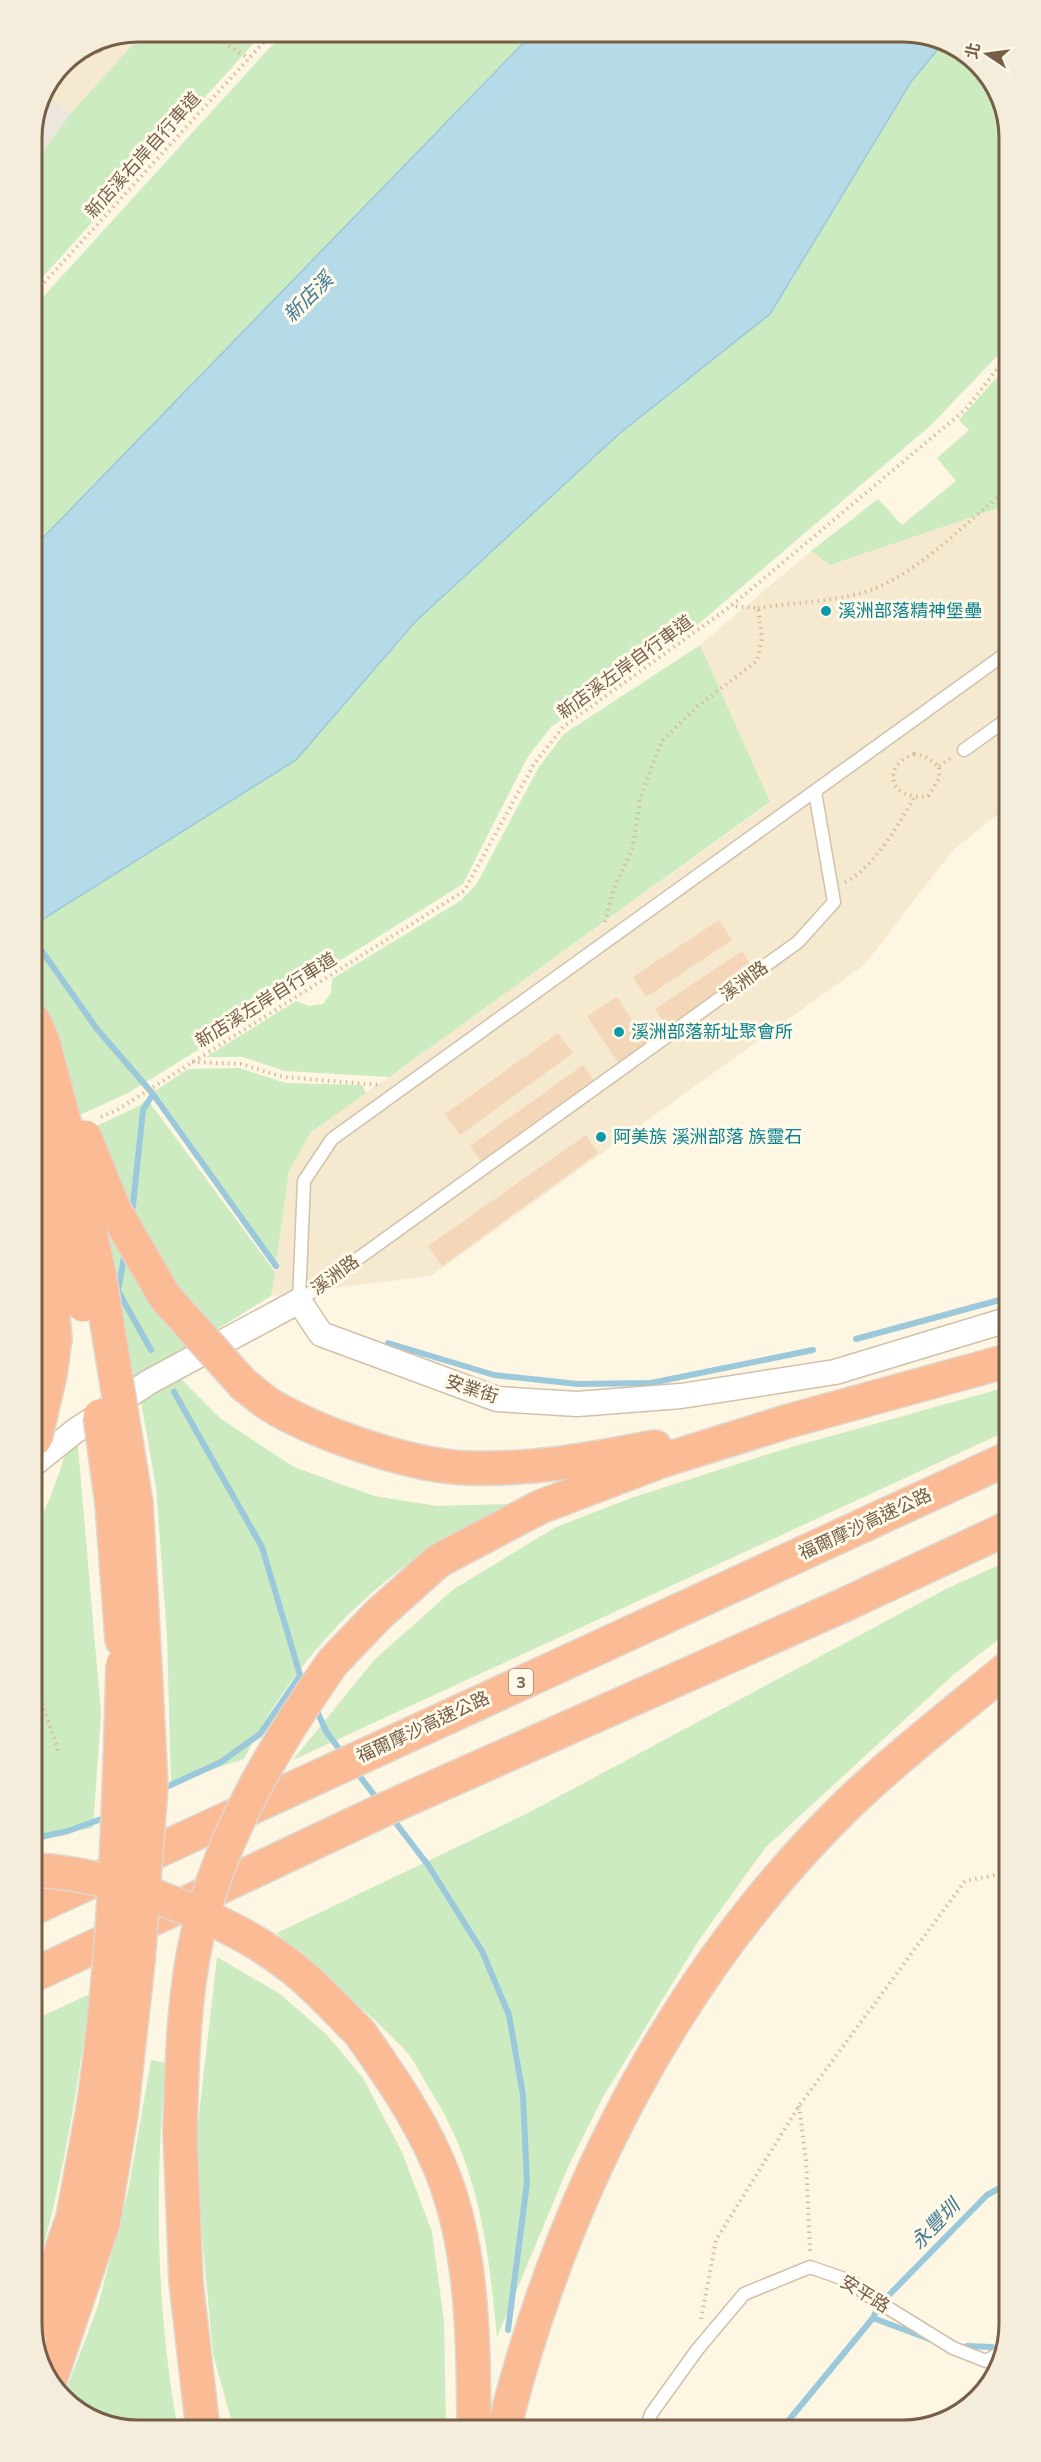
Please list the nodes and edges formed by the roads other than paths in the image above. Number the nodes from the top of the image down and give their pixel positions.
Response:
1 (999, 658) edge
2 (999, 724) edge
3 (964, 750) dead end
4 (815, 792) junction
5 (42, 1040) edge
6 (42, 1045) edge
7 (42, 1133) edge
8 (42, 1220) edge
9 (299, 1301) junction
10 (999, 1322) edge
11 (999, 1363) edge
12 (42, 1412) edge
13 (789, 1422) junction
14 (42, 1457) edge
15 (999, 1463) edge
16 (124, 1503) junction
17 (999, 1532) edge
18 (999, 1675) edge
19 (42, 1870) edge
20 (42, 1904) edge
21 (42, 1971) edge
22 (107, 2112) junction
23 (42, 2308) edge
24 (993, 2356) edge
25 (54, 2369) edge
26 (202, 2420) edge
27 (474, 2420) edge
28 (506, 2420) edge
29 (649, 2420) edge

1 - 4 lane, 溪洲路
2 - 3 lane
4 - 9 lane, 溪洲路
4 - 9 lane, 溪洲路
5 - 13 highway, bridge
6 - 16 highway, bridge
7 - 16 highway, bridge
8 - 12 highway, bridge
9 - 10 street, 安業街
9 - 14 street
11 - 13 highway
13 - 26 highway, bridge
15 - 20 highway, 福爾摩沙高速公路 / 3
16 - 22 highway, bridge
17 - 21 highway
18 - 28 highway
19 - 27 highway, bridge
22 - 23 highway
22 - 25 highway
24 - 29 lane, 安平路

